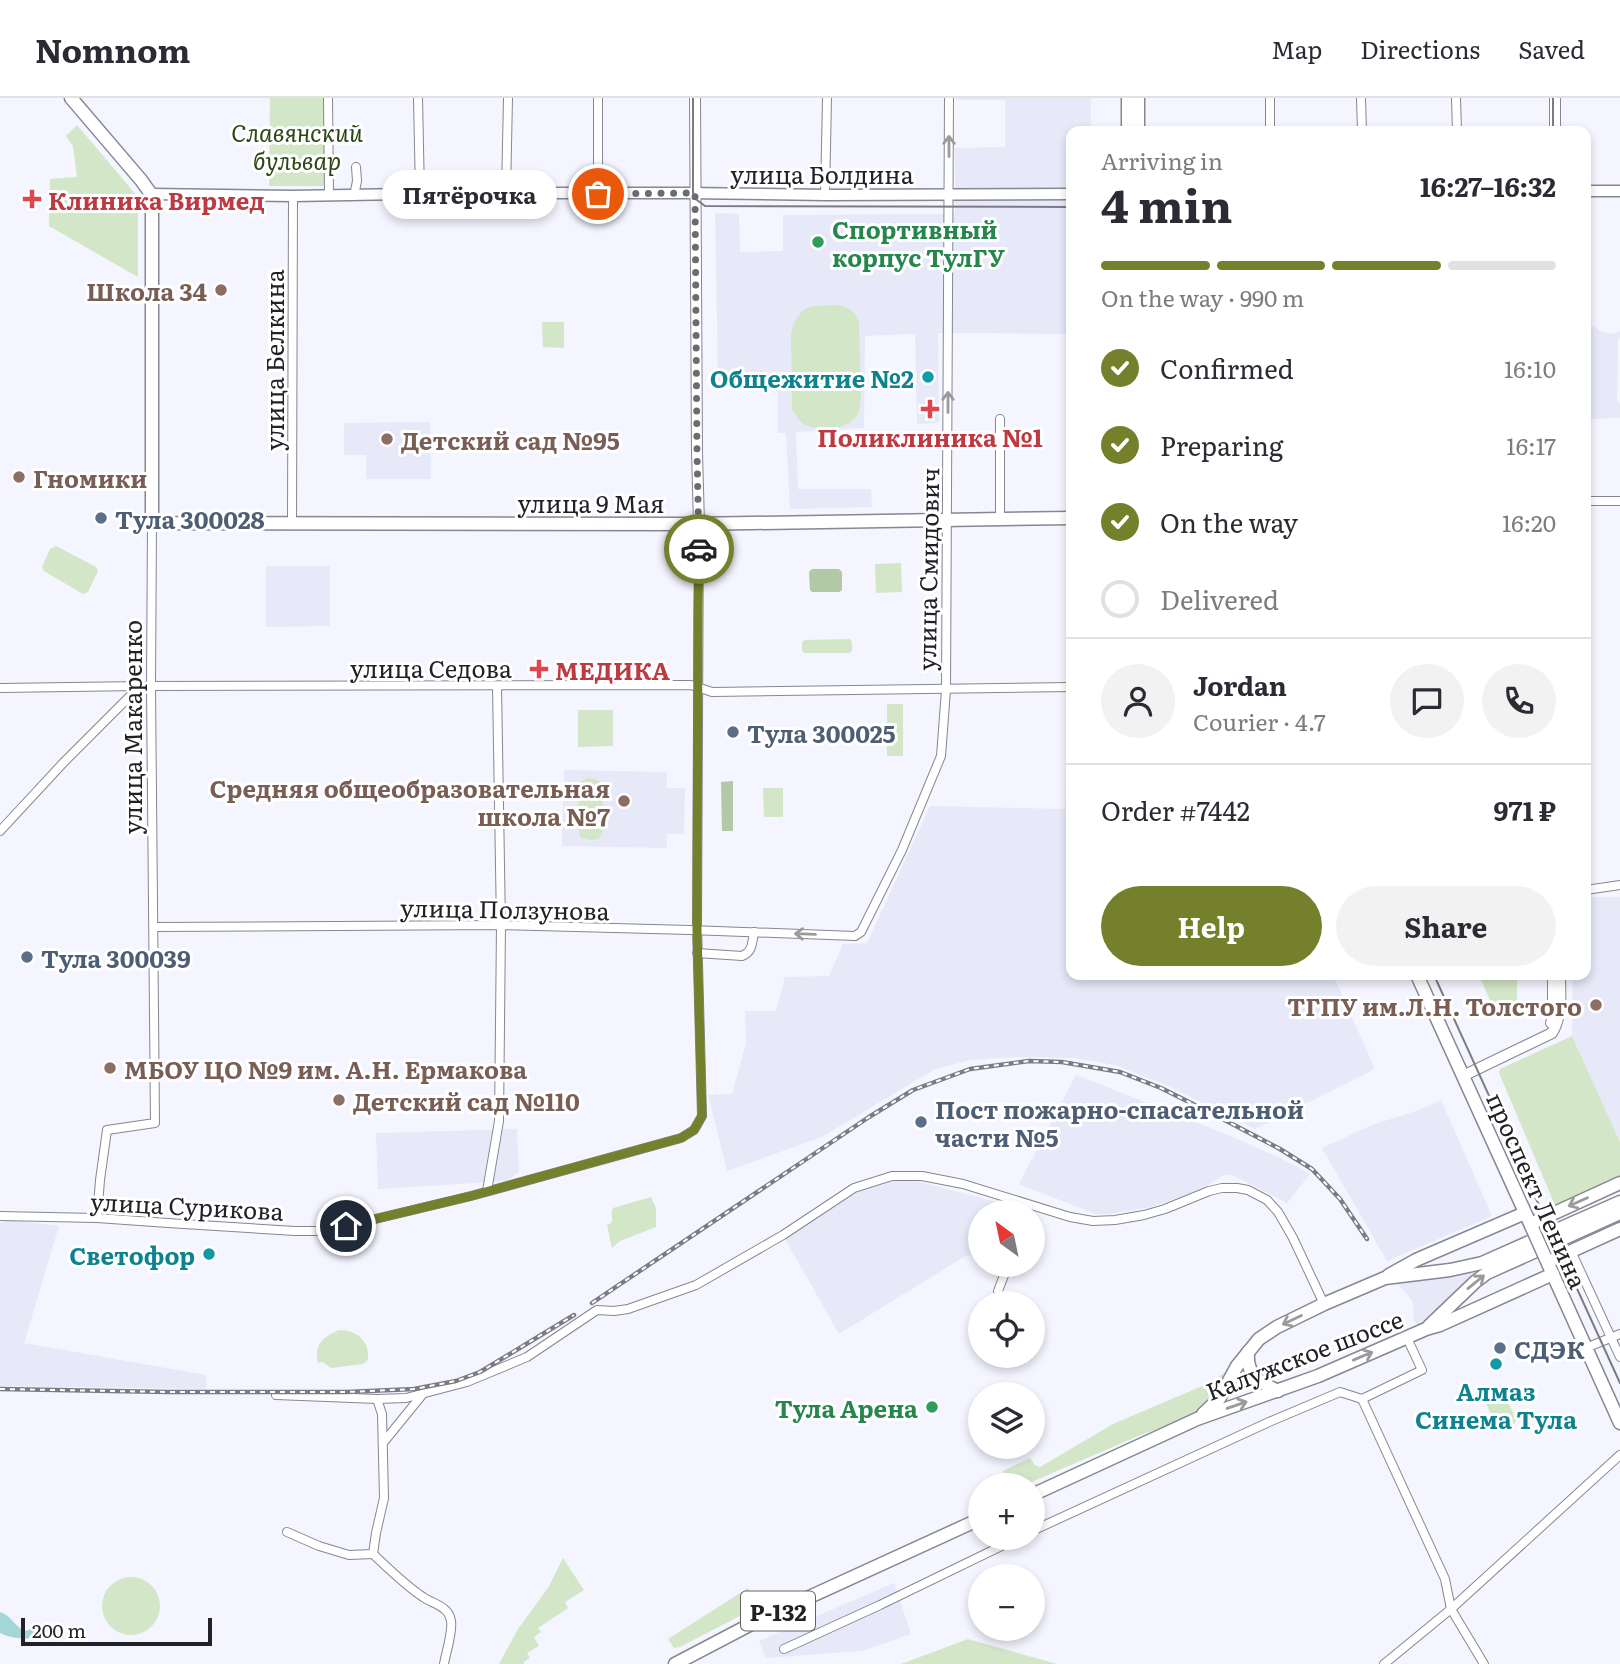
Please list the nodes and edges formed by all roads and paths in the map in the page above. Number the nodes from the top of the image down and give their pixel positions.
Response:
1 (71, 98) edge
2 (328, 98) edge
3 (418, 98) edge
4 (508, 98) edge
5 (598, 98) edge
6 (695, 98) edge
7 (827, 98) edge
8 (949, 98) edge
9 (1128, 98) edge
10 (1138, 98) edge
11 (1270, 98) edge
12 (1361, 98) edge
13 (1456, 98) edge
14 (1555, 98) edge
15 (1128, 126) edge
16 (1138, 126) edge
17 (1270, 126) edge
18 (1362, 126) edge
19 (1457, 126) edge
20 (1555, 126) edge
21 (356, 167) dead end
22 (1591, 191) edge
23 (1620, 191) edge
24 (695, 193) junction
25 (150, 194) junction
26 (420, 194) junction
27 (506, 194) junction
28 (598, 194) junction
29 (948, 194) junction
30 (1066, 194) edge
31 (825, 195) junction
32 (293, 196) junction
33 (329, 196) junction
34 (354, 196) junction
35 (1000, 419) dead end
36 (1591, 501) edge
37 (1620, 501) edge
38 (1000, 518) junction
39 (1066, 518) edge
40 (947, 519) junction
41 (152, 523) junction
42 (292, 523) junction
43 (699, 524) junction
44 (140, 686) junction
45 (151, 686) junction
46 (497, 686) junction
47 (698, 687) junction
48 (1066, 687) edge
49 (0, 688) edge
50 (946, 690) junction
51 (0, 831) edge
52 (1620, 885) edge
53 (1591, 889) edge
54 (501, 925) junction
55 (154, 927) junction
56 (697, 930) junction
57 (754, 932) junction
58 (855, 936) joint
59 (697, 953) junction
60 (1419, 980) edge
61 (1427, 980) edge
62 (1553, 980) edge
63 (1560, 980) edge
64 (1556, 1016) junction
65 (1466, 1074) junction
66 (1620, 1183) edge
67 (487, 1191) junction
68 (1003, 1200) edge
69 (1620, 1202) edge
70 (1045, 1212) edge
71 (1525, 1213) junction
72 (1620, 1213) edge
73 (0, 1216) edge
74 (97, 1218) junction
75 (1537, 1226) junction
76 (1620, 1229) edge
77 (1571, 1251) junction
78 (1550, 1257) junction
79 (1553, 1274) junction
80 (1003, 1278) edge
81 (1385, 1278) junction
82 (998, 1291) dead end
83 (1324, 1304) junction
84 (1426, 1329) junction
85 (1620, 1334) edge
86 (1407, 1338) junction
87 (1611, 1338) junction
88 (1593, 1345) junction
89 (1248, 1352) junction
90 (1620, 1357) edge
91 (1278, 1391) junction
92 (276, 1395) dead end
93 (422, 1395) junction
94 (377, 1399) junction
95 (1363, 1399) junction
96 (1620, 1405) edge
97 (1197, 1419) junction
98 (1620, 1423) edge
99 (383, 1443) junction
100 (1620, 1455) edge
101 (1045, 1489) edge
102 (968, 1524) edge
103 (1045, 1525) edge
104 (287, 1532) dead end
105 (993, 1550) edge
106 (373, 1554) junction
107 (1451, 1609) junction
108 (784, 1649) dead end
109 (1393, 1661) edge
110 (444, 1664) edge
111 (675, 1664) edge
112 (1384, 1664) edge
113 (1484, 1664) edge

1 - 25 main road
2 - 33 street
3 - 26 street
4 - 27 street
5 - 28 street
6 - 24 street
7 - 31 street
29 -> 8 street, улица Смидович
9 - 15 main road
10 - 16 main road
11 - 17 street
12 - 18 street
13 - 19 street
14 - 20 street
21 - 34 street
22 - 23 main road
24 - 28 main road, улица Болдина
24 - 31 main road, улица Болдина
24 - 43 street
25 - 32 main road, улица Болдина
25 - 41 main road, улица Макаренко
26 - 27 main road, улица Болдина
26 - 34 main road, улица Болдина
27 - 28 main road, улица Болдина
29 - 30 main road, улица Болдина
29 - 31 main road, улица Болдина
40 -> 29 street, улица Смидович
32 - 33 main road, улица Болдина
32 - 42 street, улица Белкина
33 - 34 main road, улица Болдина
35 - 38 street
36 - 37 street
38 - 39 main road, улица 9 Мая
38 - 40 main road, улица 9 Мая
40 - 43 main road, улица 9 Мая
40 - 50 street, улица Смидович
41 - 42 main road, улица 9 Мая
41 - 45 street, улица Макаренко
42 - 43 main road, улица 9 Мая
43 - 47 street
44 - 45 street, улица Седова
44 - 49 street, улица Седова
44 - 51 street, улица Макаренко
45 - 46 street, улица Седова
45 - 55 street, улица Макаренко
46 - 47 street, улица Седова
46 - 54 street
47 - 50 street, улица Седова
47 - 56 street
48 - 50 street, улица Седова
50 - 58 street, улица Смидович
52 - 53 street
54 - 55 street, улица Ползунова
54 - 56 street, улица Ползунова
54 - 67 street
55 - 74 street, улица Макаренко
56 - 57 street, улица Ползунова
56 - 59 street
58 -> 57 street, улица Ползунова
57 - 59 street
59 - 67 street, улица Сурикова
60 - 65 main road, проспект Ленина
61 - 65 main road, проспект Ленина
62 - 64 street
63 - 64 street
64 - 65 street
65 - 71 main road, проспект Ленина
65 - 75 main road, проспект Ленина
66 -> 75 main road
67 - 74 street, улица Сурикова
68 - 93 street
69 - 81 main road, Калужское шоссе
70 - 83 street
71 - 75 main road, проспект Ленина
71 - 81 main road
84 -> 72 main road
73 - 74 street, улица Сурикова
75 - 78 main road, проспект Ленина, bridge
76 - 77 main road
77 - 78 main road
77 - 87 street
78 - 79 main road, проспект Ленина
78 - 88 main road, проспект Ленина
79 - 84 main road
79 - 98 main road, проспект Ленина
80 - 82 street
81 - 83 main road, Калужское шоссе
83 -> 89 main road, Калужское шоссе
84 - 86 main road, Калужское шоссе
85 - 87 street
91 -> 86 main road, Калужское шоссе
86 - 95 street
87 - 88 street
87 - 90 street
88 - 96 main road, проспект Ленина
89 - 91 main road
89 - 97 main road, Калужское шоссе
97 -> 91 main road, Калужское шоссе
92 - 94 street
93 - 94 street
93 - 99 street
94 - 99 street
95 - 103 street
95 - 107 street
97 - 101 main road, Калужское шоссе
99 - 106 street
100 - 107 street
102 - 111 main road, Р-132
104 - 106 street
105 - 108 street
106 - 110 street
107 - 109 street
107 - 113 street
109 - 112 street

